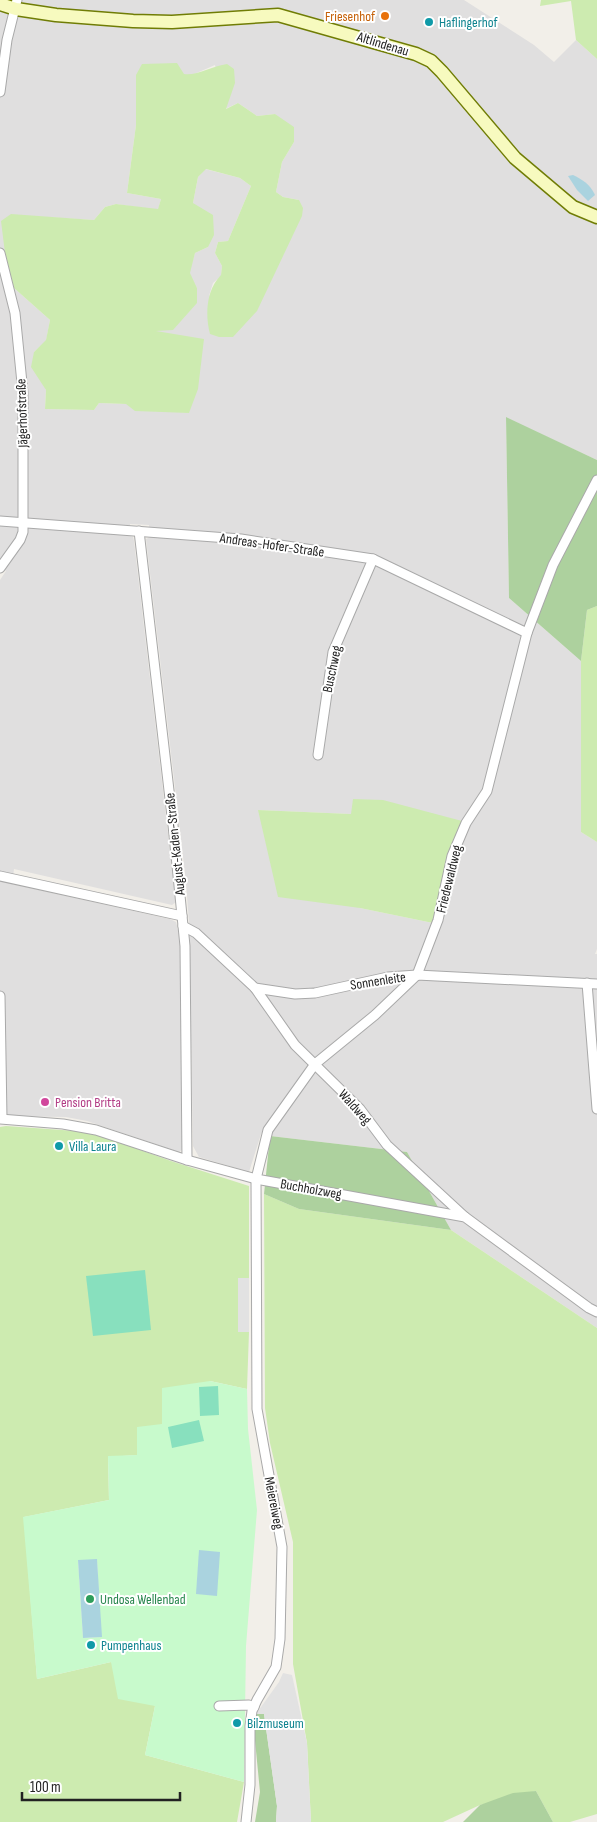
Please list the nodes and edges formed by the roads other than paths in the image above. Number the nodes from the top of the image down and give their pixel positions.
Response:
1 (0, 4) edge
2 (16, 4) edge
3 (0, 92) edge
4 (597, 217) edge
5 (0, 253) edge
6 (597, 480) edge
7 (0, 521) edge
8 (24, 522) junction
9 (138, 531) junction
10 (373, 560) junction
11 (0, 568) edge
12 (527, 633) junction
13 (318, 755) dead end
14 (0, 876) edge
15 (182, 916) junction
16 (183, 926) junction
17 (417, 975) junction
18 (587, 983) junction
19 (597, 984) edge
20 (255, 988) junction
21 (0, 996) edge
22 (315, 1064) junction
23 (597, 1109) edge
24 (1, 1118) edge
25 (187, 1160) junction
26 (256, 1179) junction
27 (465, 1217) junction
28 (597, 1312) edge
29 (219, 1706) dead end
30 (254, 1707) junction
31 (246, 1822) edge

1 - 2 street, Altlindenau
2 - 3 street
2 - 4 street, Altlindenau
5 - 8 street, Jägerhofstraße
6 - 12 street, Friedewaldweg
7 - 8 street, Andreas-Hofer-Straße
8 - 9 street, Andreas-Hofer-Straße
8 - 11 street, Jägerhofstraße
9 - 10 street, Andreas-Hofer-Straße
9 - 15 street, August-Kaden-Straße
10 - 12 street, Andreas-Hofer-Straße
10 - 13 street, Buschweg
12 - 17 street, Friedewaldweg
14 - 15 street
15 - 16 street, August-Kaden-Straße
16 - 20 street
16 - 25 street, August-Kaden-Straße
17 - 18 street, Sonnenleite
17 - 20 street, Sonnenleite
17 - 22 street, Friedewaldweg
18 - 19 street, Sonnenleite
18 - 23 street
20 - 22 street, Waldweg
21 - 24 street
22 - 26 street, Friedewaldweg
22 - 27 street, Waldweg
24 - 25 street, Buchholzweg
25 - 26 street, Buchholzweg
26 - 27 street, Buchholzweg
26 - 30 street, Meiereiweg
27 - 28 street, Buchholzweg
29 - 30 street
30 - 31 street, Meiereiweg

